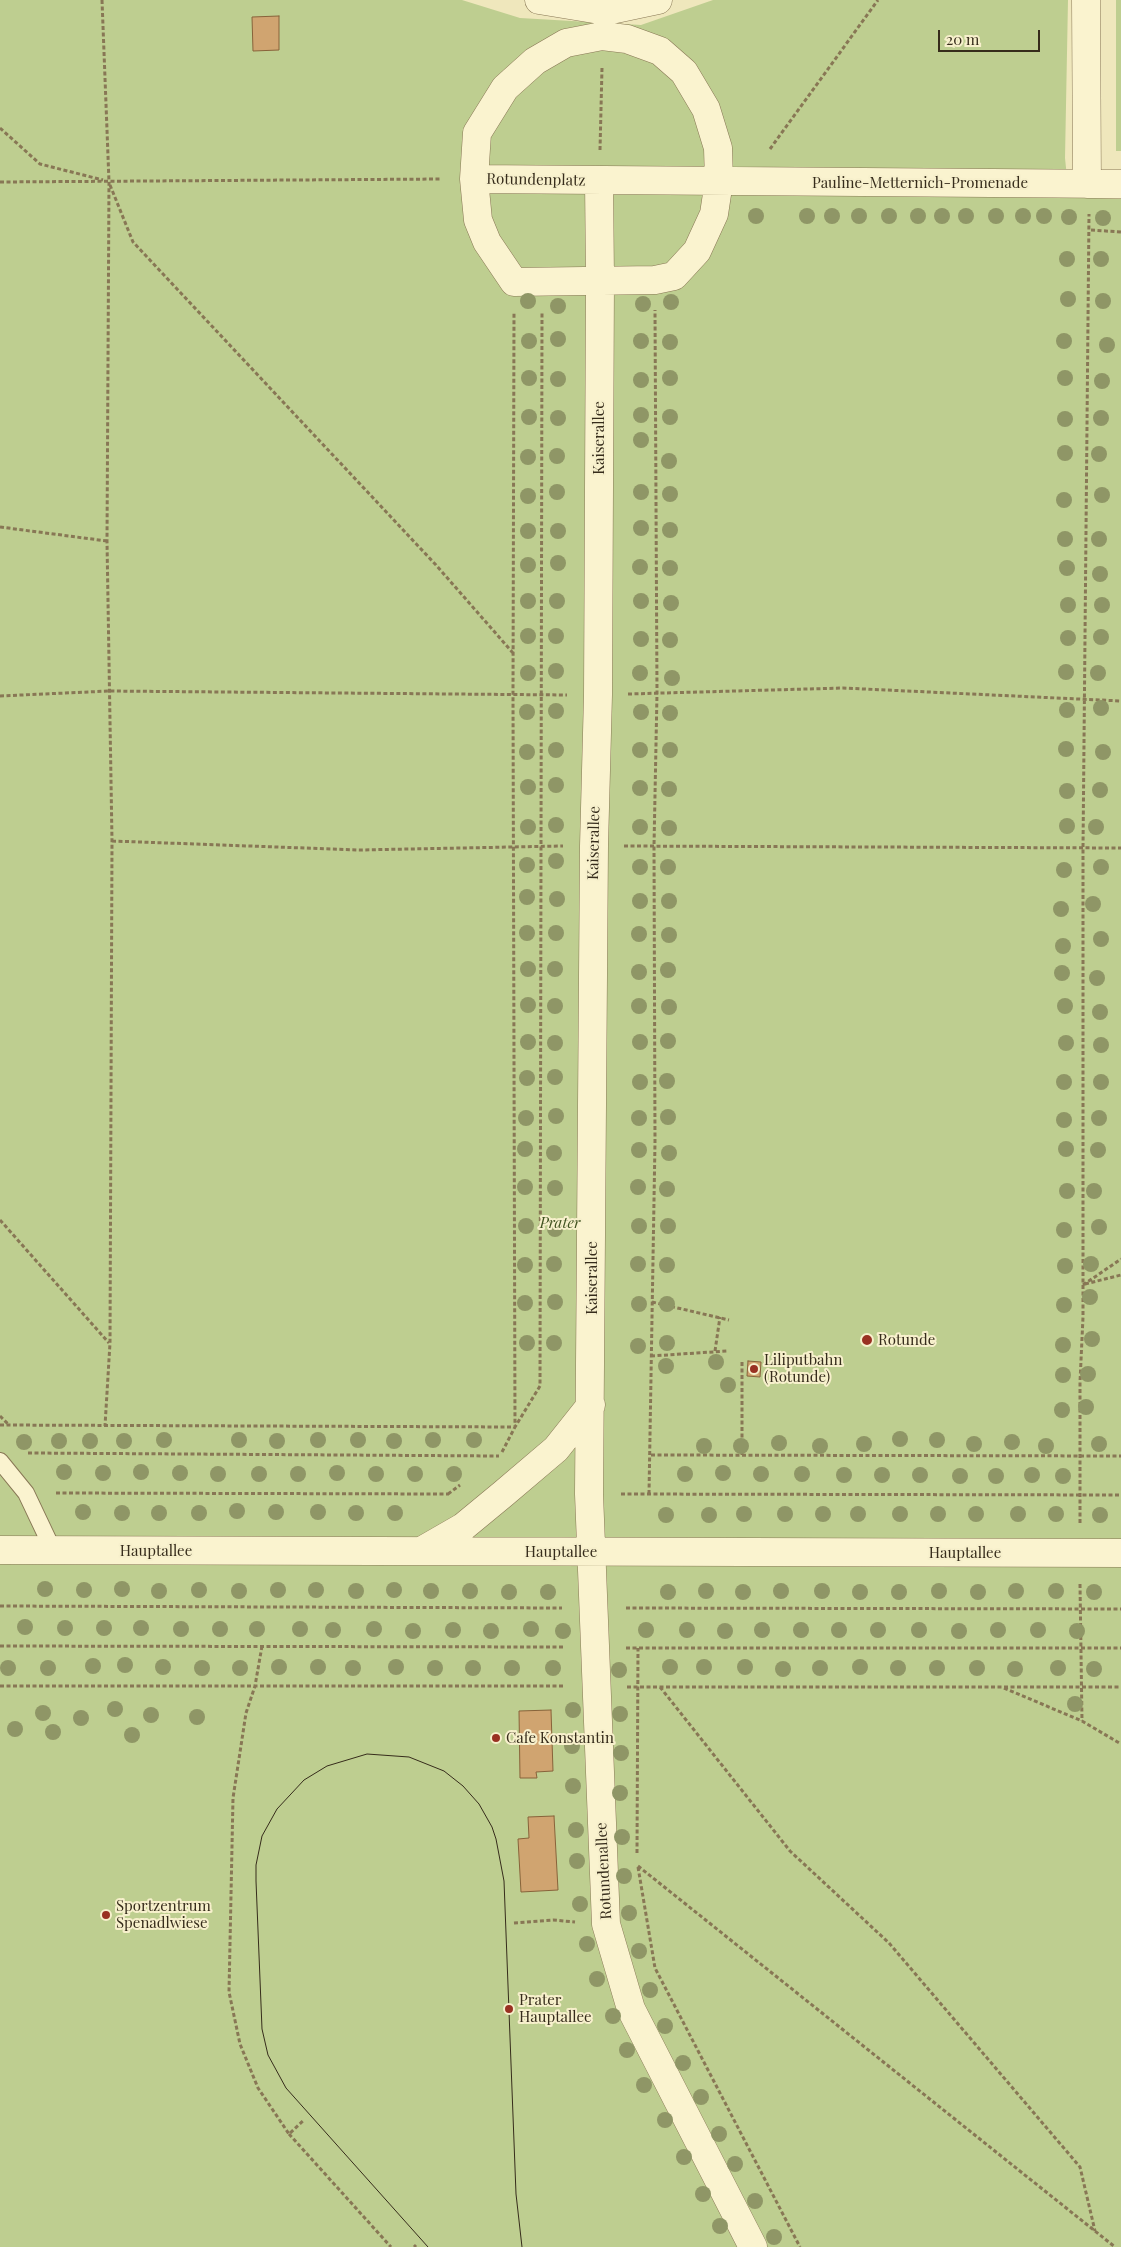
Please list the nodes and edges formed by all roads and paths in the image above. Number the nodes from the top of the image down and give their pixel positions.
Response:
1 (102, 0) edge
2 (539, 0) edge
3 (658, 0) edge
4 (878, 0) edge
5 (1086, 0) edge
6 (604, 24) junction
7 (0, 128) edge
8 (474, 179) junction
9 (599, 180) junction
10 (720, 181) junction
11 (0, 182) edge
12 (109, 182) junction
13 (747, 182) junction
14 (1087, 184) junction
15 (1121, 184) edge
16 (1121, 232) edge
17 (600, 280) junction
18 (655, 280) junction
19 (514, 282) junction
20 (542, 283) junction
21 (0, 527) edge
22 (107, 541) junction
23 (514, 653) junction
24 (109, 691) junction
25 (657, 693) junction
26 (513, 694) junction
27 (541, 695) junction
28 (598, 695) junction
29 (0, 696) edge
30 (1084, 699) junction
31 (1121, 701) edge
32 (0, 1220) edge
33 (1121, 1259) edge
34 (1121, 1275) edge
35 (1082, 1285) junction
36 (652, 1302) junction
37 (720, 1317) junction
38 (729, 1320) dead end
39 (110, 1343) junction
40 (715, 1351) junction
41 (727, 1352) dead end
42 (651, 1356) junction
43 (742, 1362) dead end
44 (590, 1405) junction
45 (0, 1416) edge
46 (0, 1425) edge
47 (10, 1425) junction
48 (105, 1426) junction
49 (515, 1427) junction
50 (20, 1454) dead end
51 (651, 1455) junction
52 (742, 1455) junction
53 (500, 1456) junction
54 (1080, 1456) junction
55 (1121, 1456) edge
56 (0, 1461) edge
57 (492, 1461) dead end
58 (463, 1483) dead end
59 (26, 1493) junction
60 (448, 1494) junction
61 (504, 1494) junction
62 (590, 1494) junction
63 (649, 1494) junction
64 (1079, 1495) junction
65 (1121, 1495) edge
66 (0, 1550) edge
67 (53, 1550) junction
68 (420, 1551) junction
69 (592, 1552) junction
70 (1080, 1553) junction
71 (1121, 1553) edge
72 (0, 1606) edge
73 (554, 1608) dead end
74 (628, 1608) dead end
75 (1080, 1609) junction
76 (1121, 1609) edge
77 (0, 1646) edge
78 (262, 1646) junction
79 (594, 1647) junction
80 (638, 1648) junction
81 (1081, 1648) junction
82 (1121, 1648) edge
83 (0, 1686) edge
84 (255, 1686) junction
85 (559, 1686) dead end
86 (638, 1686) junction
87 (660, 1686) junction
88 (1002, 1686) junction
89 (1081, 1686) junction
90 (623, 1687) dead end
91 (1121, 1687) edge
92 (1082, 1721) junction
93 (1121, 1744) edge
94 (637, 1856) dead end
95 (514, 1923) dead end
96 (606, 1924) junction
97 (304, 2120) dead end
98 (289, 2134) junction
99 (1095, 2230) junction
100 (391, 2247) edge
101 (753, 2247) edge
102 (800, 2247) edge
103 (1115, 2247) edge

1 - 12 path
2 - 6 street
3 - 6 street
4 - 13 path
5 - 14 street
6 - 8 street, Rotundenplatz
6 - 9 path
6 - 10 street, Rotundenplatz
7 - 12 path
8 - 9 street, Rotundenplatz
8 - 12 path
8 - 19 street, Rotundenplatz
9 - 10 street, Rotundenplatz
9 - 17 street, Rotundenplatz
10 - 13 street, Pauline-Metternich-Promenade
10 - 18 street, Rotundenplatz
11 - 12 path
12 - 22 path
12 - 23 path
13 - 14 street, Pauline-Metternich-Promenade
14 - 15 street, Pauline-Metternich-Promenade
16 - 30 path
17 - 18 street, Rotundenplatz
17 - 20 street, Rotundenplatz
17 - 28 street, Kaiserallee
18 - 25 path
19 - 20 street, Rotundenplatz
19 - 23 path
20 - 27 path
21 - 22 path
22 - 24 path
23 - 26 path
24 - 26 path
24 - 29 path
24 - 39 path
25 - 28 path
25 - 30 path
25 - 36 path
26 - 27 path
26 - 49 path
27 - 28 path
27 - 49 path
28 - 44 street, Kaiserallee
30 - 31 path
30 - 35 path
32 - 39 path
33 - 35 path
34 - 35 path
35 - 54 path
36 - 37 path
36 - 42 path
37 - 38 path
37 - 40 path
39 - 48 path
40 - 41 path
40 - 42 path
42 - 51 path
43 - 52 path
44 - 61 street
44 - 62 street, Kaiserallee
45 - 47 path
46 - 47 path
47 - 48 path
48 - 49 path
49 - 53 path
50 - 53 path
51 - 52 path
51 - 63 path
52 - 54 path
53 - 57 path
54 - 55 path
54 - 64 path
56 - 59 lane
58 - 60 path
59 - 60 path
59 - 67 lane
60 - 61 path
61 - 68 street
62 - 63 path
62 - 69 street, Kaiserallee
63 - 64 path
64 - 65 path
64 - 70 path
66 - 67 street, Hauptallee
67 - 68 street, Hauptallee
68 - 69 street, Hauptallee
69 - 70 street, Hauptallee
69 - 79 street, Rotundenallee
70 - 71 street, Hauptallee
70 - 75 path
72 - 73 path
74 - 75 path
75 - 76 path
75 - 81 path
77 - 78 path
78 - 79 path
78 - 84 path
79 - 80 path
79 - 96 street, Rotundenallee
80 - 81 path
80 - 86 path
81 - 82 path
81 - 89 path
83 - 84 path
84 - 85 path
84 - 98 path
86 - 87 path
86 - 90 path
86 - 94 path
87 - 88 path
87 - 99 path
88 - 89 path
88 - 92 path
89 - 91 path
89 - 92 path
92 - 93 path
95 - 96 path
96 - 101 street, Rotundenallee
97 - 98 path
98 - 100 path
99 - 102 path
99 - 103 path

